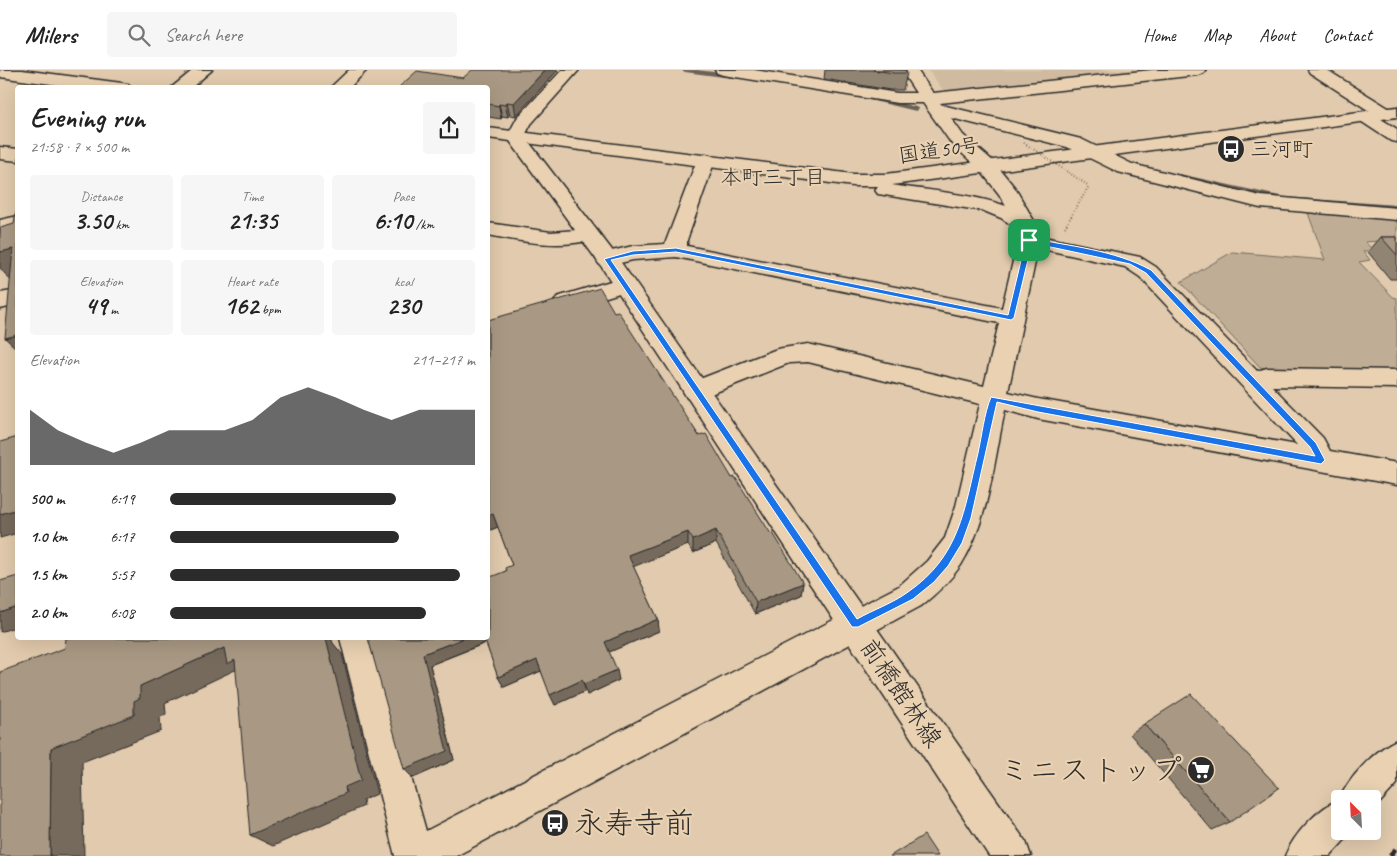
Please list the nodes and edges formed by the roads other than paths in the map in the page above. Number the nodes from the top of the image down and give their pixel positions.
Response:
1 (204, 70) edge
2 (359, 70) edge
3 (571, 70) edge
4 (730, 70) edge
5 (909, 70) edge
6 (1198, 70) edge
7 (1316, 70) edge
8 (0, 72) edge
9 (99, 85) edge
10 (183, 85) edge
11 (342, 85) edge
12 (931, 103) junction
13 (1391, 112) edge
14 (1365, 116) junction
15 (490, 133) edge
16 (516, 137) junction
17 (1397, 137) edge
18 (1093, 152) junction
19 (0, 153) edge
20 (15, 155) edge
21 (706, 160) junction
22 (987, 166) junction
23 (854, 180) junction
24 (1397, 214) edge
25 (15, 223) edge
26 (0, 226) edge
27 (490, 229) edge
28 (1028, 233) junction
29 (589, 235) junction
30 (676, 250) junction
31 (607, 259) junction
32 (624, 284) junction
33 (15, 298) edge
34 (0, 301) edge
35 (542, 309) edge
36 (1011, 318) junction
37 (1397, 379) edge
38 (1252, 381) junction
39 (696, 392) junction
40 (994, 399) junction
41 (1321, 460) junction
42 (1397, 474) edge
43 (855, 624) junction
44 (357, 640) edge
45 (1397, 758) edge
46 (1367, 790) edge
47 (1331, 828) edge
48 (415, 856) edge
49 (1012, 856) edge
50 (1304, 856) edge

1 - 10 main road
2 - 11 main road
3 - 16 main road
4 - 12 main road
5 - 12 main road
6 - 12 main road
7 - 13 main road
8 - 9 main road
12 - 18 main road
12 - 22 main road
13 - 14 main road, 国道50号
14 - 17 main road
14 - 18 main road, 国道50号
15 - 16 main road, 国道50号
16 - 21 main road, 国道50号
16 - 29 main road, 前橋館林線
18 - 22 main road, 国道50号
18 - 24 main road
19 - 20 main road
21 - 23 main road, 国道50号
21 - 30 main road
22 - 23 main road, 国道50号
22 - 28 main road
23 - 28 main road
25 - 26 main road
27 - 29 main road
28 - 36 main road
28 - 38 main road
29 - 31 main road, 前橋館林線
30 - 31 main road
30 - 36 main road
31 - 32 main road, 前橋館林線
32 - 35 main road
32 - 39 main road, 前橋館林線
33 - 34 main road
36 - 40 main road
37 - 38 main road
38 - 41 main road
39 - 40 main road
39 - 43 main road, 前橋館林線
40 - 41 main road
40 - 43 main road
41 - 42 main road
43 - 48 main road
43 - 49 main road, 前橋館林線
44 - 48 main road
45 - 46 main road
47 - 50 main road

